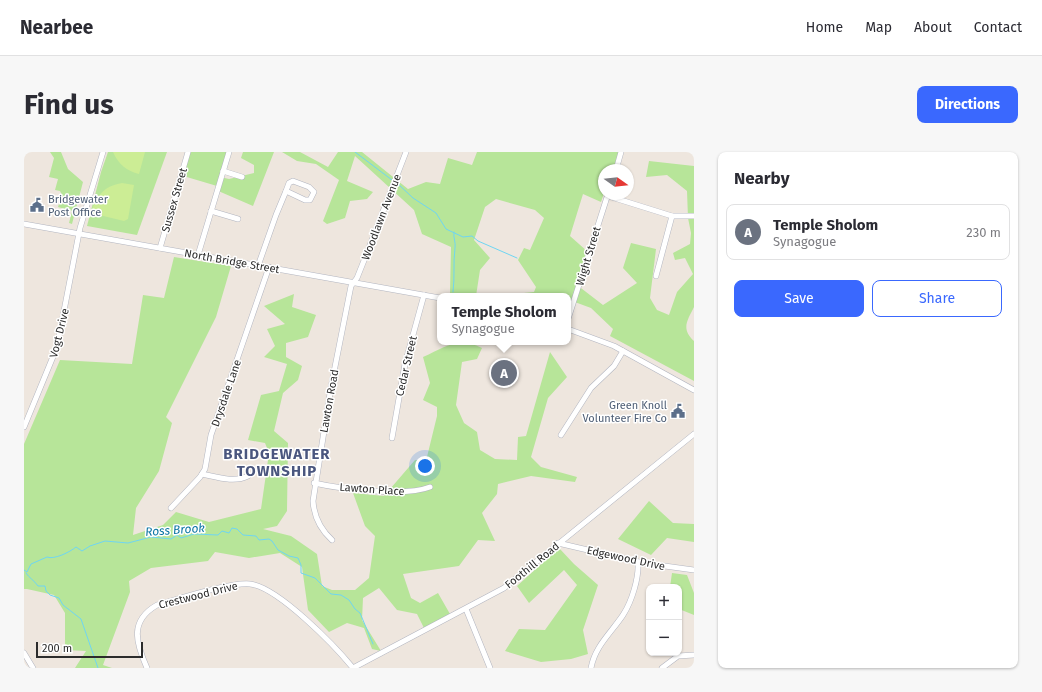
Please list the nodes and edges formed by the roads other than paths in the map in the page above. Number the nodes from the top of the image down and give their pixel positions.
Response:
1 (102, 152) edge
2 (188, 152) edge
3 (229, 152) edge
4 (406, 152) edge
5 (621, 152) edge
6 (618, 164) edge
7 (223, 171) junction
8 (242, 177) dead end
9 (286, 191) junction
10 (606, 200) edge
11 (623, 200) edge
12 (211, 211) junction
13 (672, 216) junction
14 (694, 216) edge
15 (238, 219) dead end
16 (24, 224) edge
17 (79, 234) junction
18 (160, 248) junction
19 (198, 255) junction
20 (258, 266) junction
21 (269, 268) junction
22 (656, 276) dead end
23 (354, 282) junction
24 (424, 295) junction
25 (437, 297) edge
26 (571, 310) edge
27 (571, 330) edge
28 (623, 351) junction
29 (694, 390) edge
30 (24, 427) edge
31 (694, 434) edge
32 (561, 435) dead end
33 (392, 438) dead end
34 (202, 474) junction
35 (248, 476) dead end
36 (314, 483) junction
37 (430, 487) dead end
38 (171, 508) dead end
39 (332, 540) dead end
40 (558, 543) junction
41 (638, 562) junction
42 (694, 570) edge
43 (466, 609) junction
44 (24, 653) edge
45 (694, 654) edge
46 (33, 668) edge
47 (147, 668) edge
48 (353, 668) edge
49 (490, 668) edge
50 (591, 668) edge
51 (662, 668) edge

1 - 17 street, Vogt Drive
2 - 18 street, Sussex Street
3 - 7 street
4 - 23 street, Woodlawn Avenue
5 - 6 street
7 - 8 street
7 - 12 street
9 - 9 street
9 - 20 street
10 - 26 street, Wight Street
11 - 13 street
12 - 15 street
12 - 19 street
13 - 14 street
13 - 22 street
16 - 17 street, North Bridge Street
17 - 18 street, North Bridge Street
17 - 30 street, Vogt Drive
18 - 19 street, North Bridge Street
19 - 20 street, North Bridge Street
20 - 21 street, North Bridge Street
21 - 23 street, North Bridge Street
21 - 34 street, Drysdale Lane
23 - 24 street, North Bridge Street
23 - 36 street, Lawton Road
24 - 25 street, North Bridge Street
24 - 33 street, Cedar Street
27 - 28 street
28 - 29 street
28 - 32 street
31 - 40 street, Foothill Road
34 - 35 street
34 - 38 street, Drysdale Lane
36 - 37 street, Lawton Place
36 - 39 street, Lawton Road
40 - 41 street, Edgewood Drive
40 - 43 street, Foothill Road
41 - 42 street, Edgewood Drive
41 - 50 street
43 - 48 street, Foothill Road
43 - 49 street
44 - 46 street
45 - 51 street
47 - 48 street, Crestwood Drive

